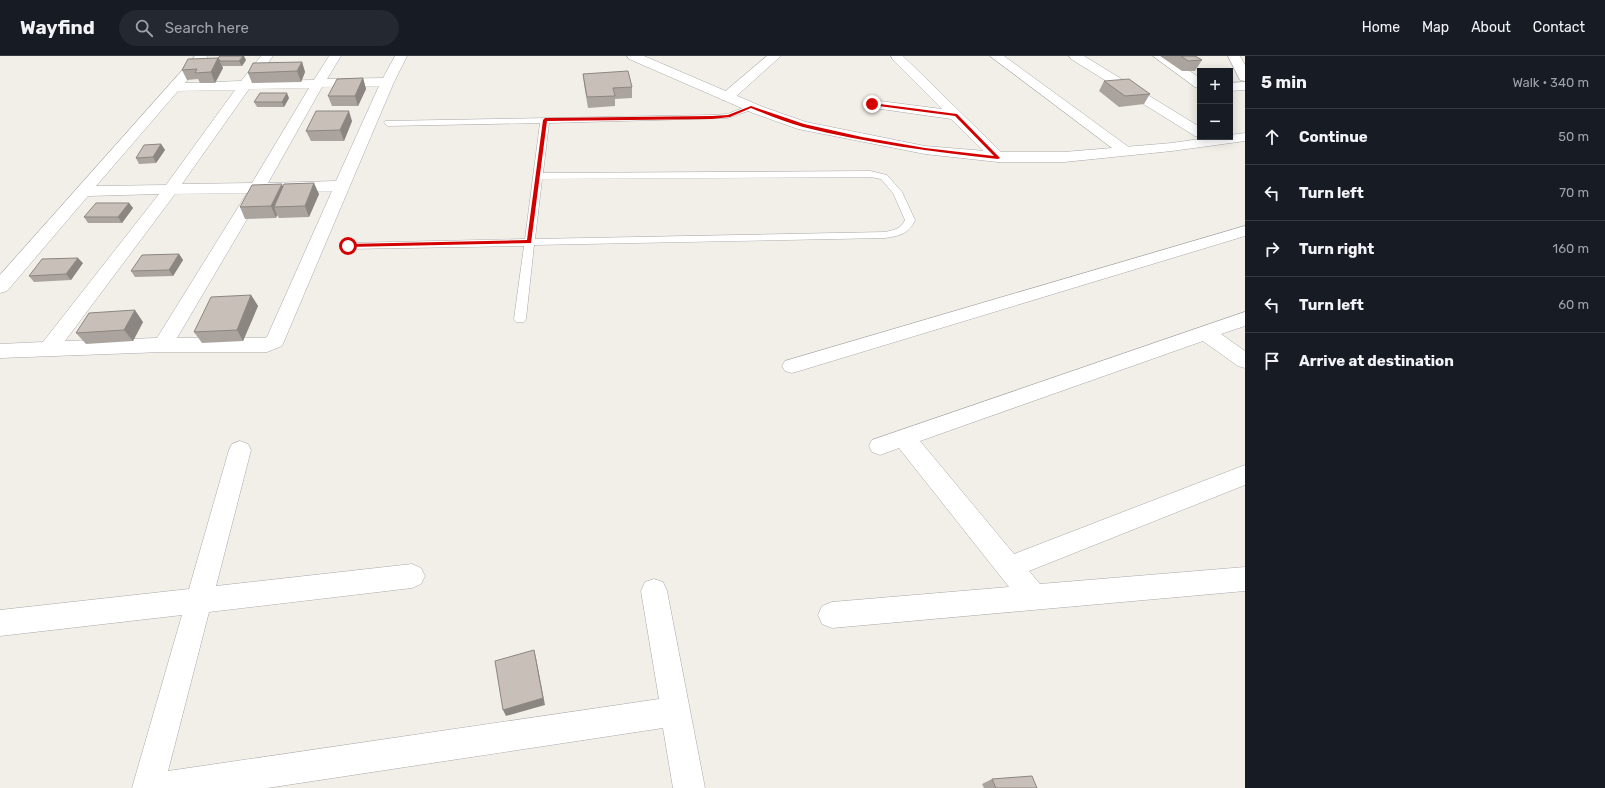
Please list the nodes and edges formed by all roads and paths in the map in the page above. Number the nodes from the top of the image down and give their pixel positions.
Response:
1 (202, 56) edge
2 (267, 56) edge
3 (335, 56) edge
4 (401, 56) edge
5 (633, 56) edge
6 (775, 56) edge
7 (996, 56) edge
8 (1075, 56) edge
9 (1159, 56) edge
10 (1234, 56) edge
11 (898, 57) dead end
12 (1245, 78) edge
13 (387, 82) junction
14 (1197, 82) edge
15 (244, 85) junction
16 (317, 85) junction
17 (1245, 86) edge
18 (175, 87) junction
19 (1233, 87) edge
20 (727, 98) junction
21 (872, 104) dead end
22 (751, 107) junction
23 (956, 115) junction
24 (545, 120) junction
25 (388, 123) dead end
26 (1197, 130) edge
27 (1245, 137) edge
28 (1233, 138) edge
29 (1204, 140) edge
30 (1125, 151) junction
31 (998, 158) junction
32 (538, 176) junction
33 (342, 186) junction
34 (258, 187) junction
35 (171, 189) junction
36 (83, 191) junction
37 (1245, 231) edge
38 (530, 242) junction
39 (348, 246) dead end
40 (0, 287) edge
41 (520, 319) dead end
42 (1245, 319) edge
43 (1205, 333) junction
44 (163, 345) junction
45 (49, 349) junction
46 (0, 351) edge
47 (1245, 362) edge
48 (792, 366) dead end
49 (904, 438) junction
50 (880, 446) dead end
51 (240, 450) dead end
52 (1245, 475) edge
53 (1010, 567) junction
54 (412, 576) dead end
55 (1245, 579) edge
56 (654, 591) dead end
57 (1033, 596) junction
58 (199, 601) junction
59 (832, 615) dead end
60 (0, 623) edge
61 (674, 712) junction
62 (148, 788) edge
63 (162, 788) edge
64 (689, 788) edge

1 - 18 street
2 - 15 street
3 - 16 street
4 - 13 street
5 - 20 street
6 - 20 street
7 - 30 street
8 - 26 street
9 - 14 street
10 - 12 street
11 - 23 street
13 - 16 street
13 - 33 street
15 - 16 street
15 - 18 street
15 - 35 street
16 - 34 street
17 - 19 street
18 - 36 street
20 - 22 street
21 - 23 street
22 - 24 lane
22 - 31 street
23 - 31 street
24 - 25 lane
24 - 32 lane
27 - 28 street
29 - 30 street
30 - 31 street
32 - 38 lane
32 - 38 lane
33 - 34 street
33 - 44 street
34 - 35 street
34 - 44 street
35 - 36 street
35 - 45 street
36 - 40 street
37 - 48 street
38 - 39 lane
38 - 41 lane
42 - 43 street
43 - 47 street
43 - 49 street
44 - 45 street
45 - 46 street
49 - 50 street
49 - 53 street
51 - 58 street
52 - 53 street
53 - 57 street
54 - 58 street
55 - 57 street
56 - 61 street
57 - 59 street
58 - 60 street
58 - 62 street
61 - 63 street
61 - 64 street

